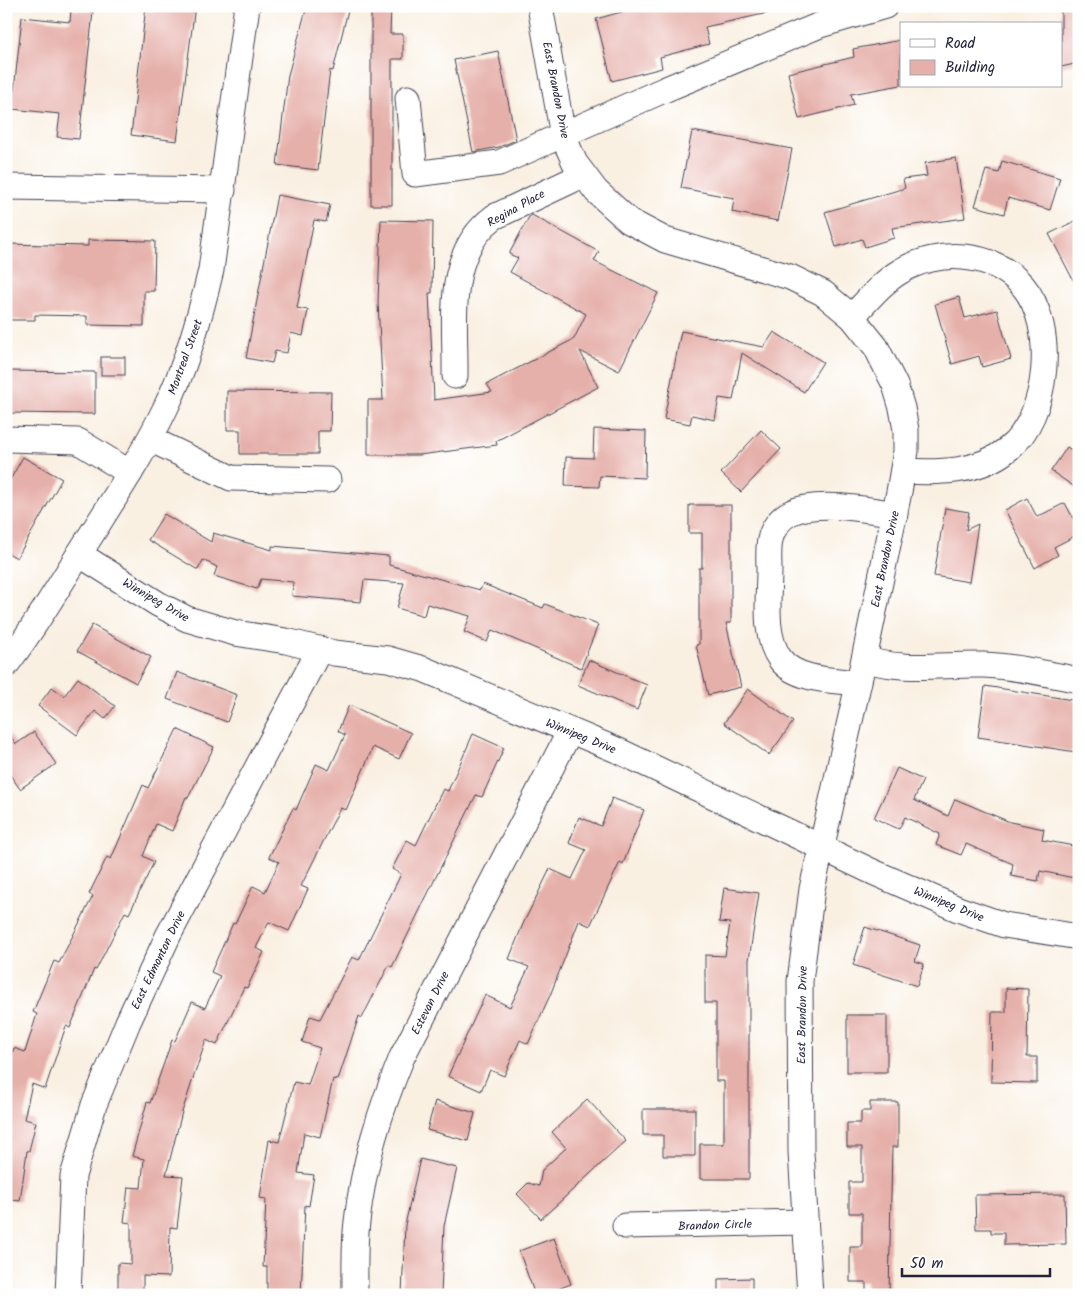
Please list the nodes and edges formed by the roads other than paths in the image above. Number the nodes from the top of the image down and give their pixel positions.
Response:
1 (247, 6) edge
2 (540, 6) edge
3 (885, 6) edge
4 (408, 98) dead end
5 (564, 136) junction
6 (582, 175) junction
7 (6, 187) edge
8 (223, 190) junction
9 (852, 317) junction
10 (455, 376) dead end
11 (6, 439) edge
12 (150, 439) junction
13 (903, 472) junction
14 (130, 473) junction
15 (328, 480) dead end
16 (895, 514) junction
17 (80, 554) junction
18 (320, 649) junction
19 (6, 664) edge
20 (861, 671) junction
21 (1079, 680) edge
22 (570, 731) junction
23 (820, 847) junction
24 (1079, 937) edge
25 (805, 1222) junction
26 (625, 1226) dead end
27 (68, 1295) edge
28 (355, 1295) edge
29 (810, 1295) edge

1 - 8 street, Montreal Street
2 - 5 street, East Brandon Drive
3 - 5 street
4 - 5 street
5 - 6 street, East Brandon Drive
6 - 9 street, East Brandon Drive
6 - 10 street, Regina Place
7 - 8 street
8 - 12 street, Montreal Street
9 - 13 street, East Brandon Drive
9 - 13 street
11 - 14 street
12 - 14 street, Montreal Street
12 - 15 street
13 - 16 street, East Brandon Drive
14 - 17 street, Montreal Street
16 - 20 street, East Brandon Drive
16 - 20 street
17 - 18 street, Winnipeg Drive
17 - 19 street, Montreal Street
18 - 22 street, Winnipeg Drive
18 - 27 street, East Edmonton Drive
20 - 21 street
20 - 23 street, East Brandon Drive
22 - 23 street, Winnipeg Drive
22 - 28 street, Estevan Drive
23 - 24 street, Winnipeg Drive
23 - 25 street, East Brandon Drive
25 - 26 street, Brandon Circle
25 - 29 street, East Brandon Drive

